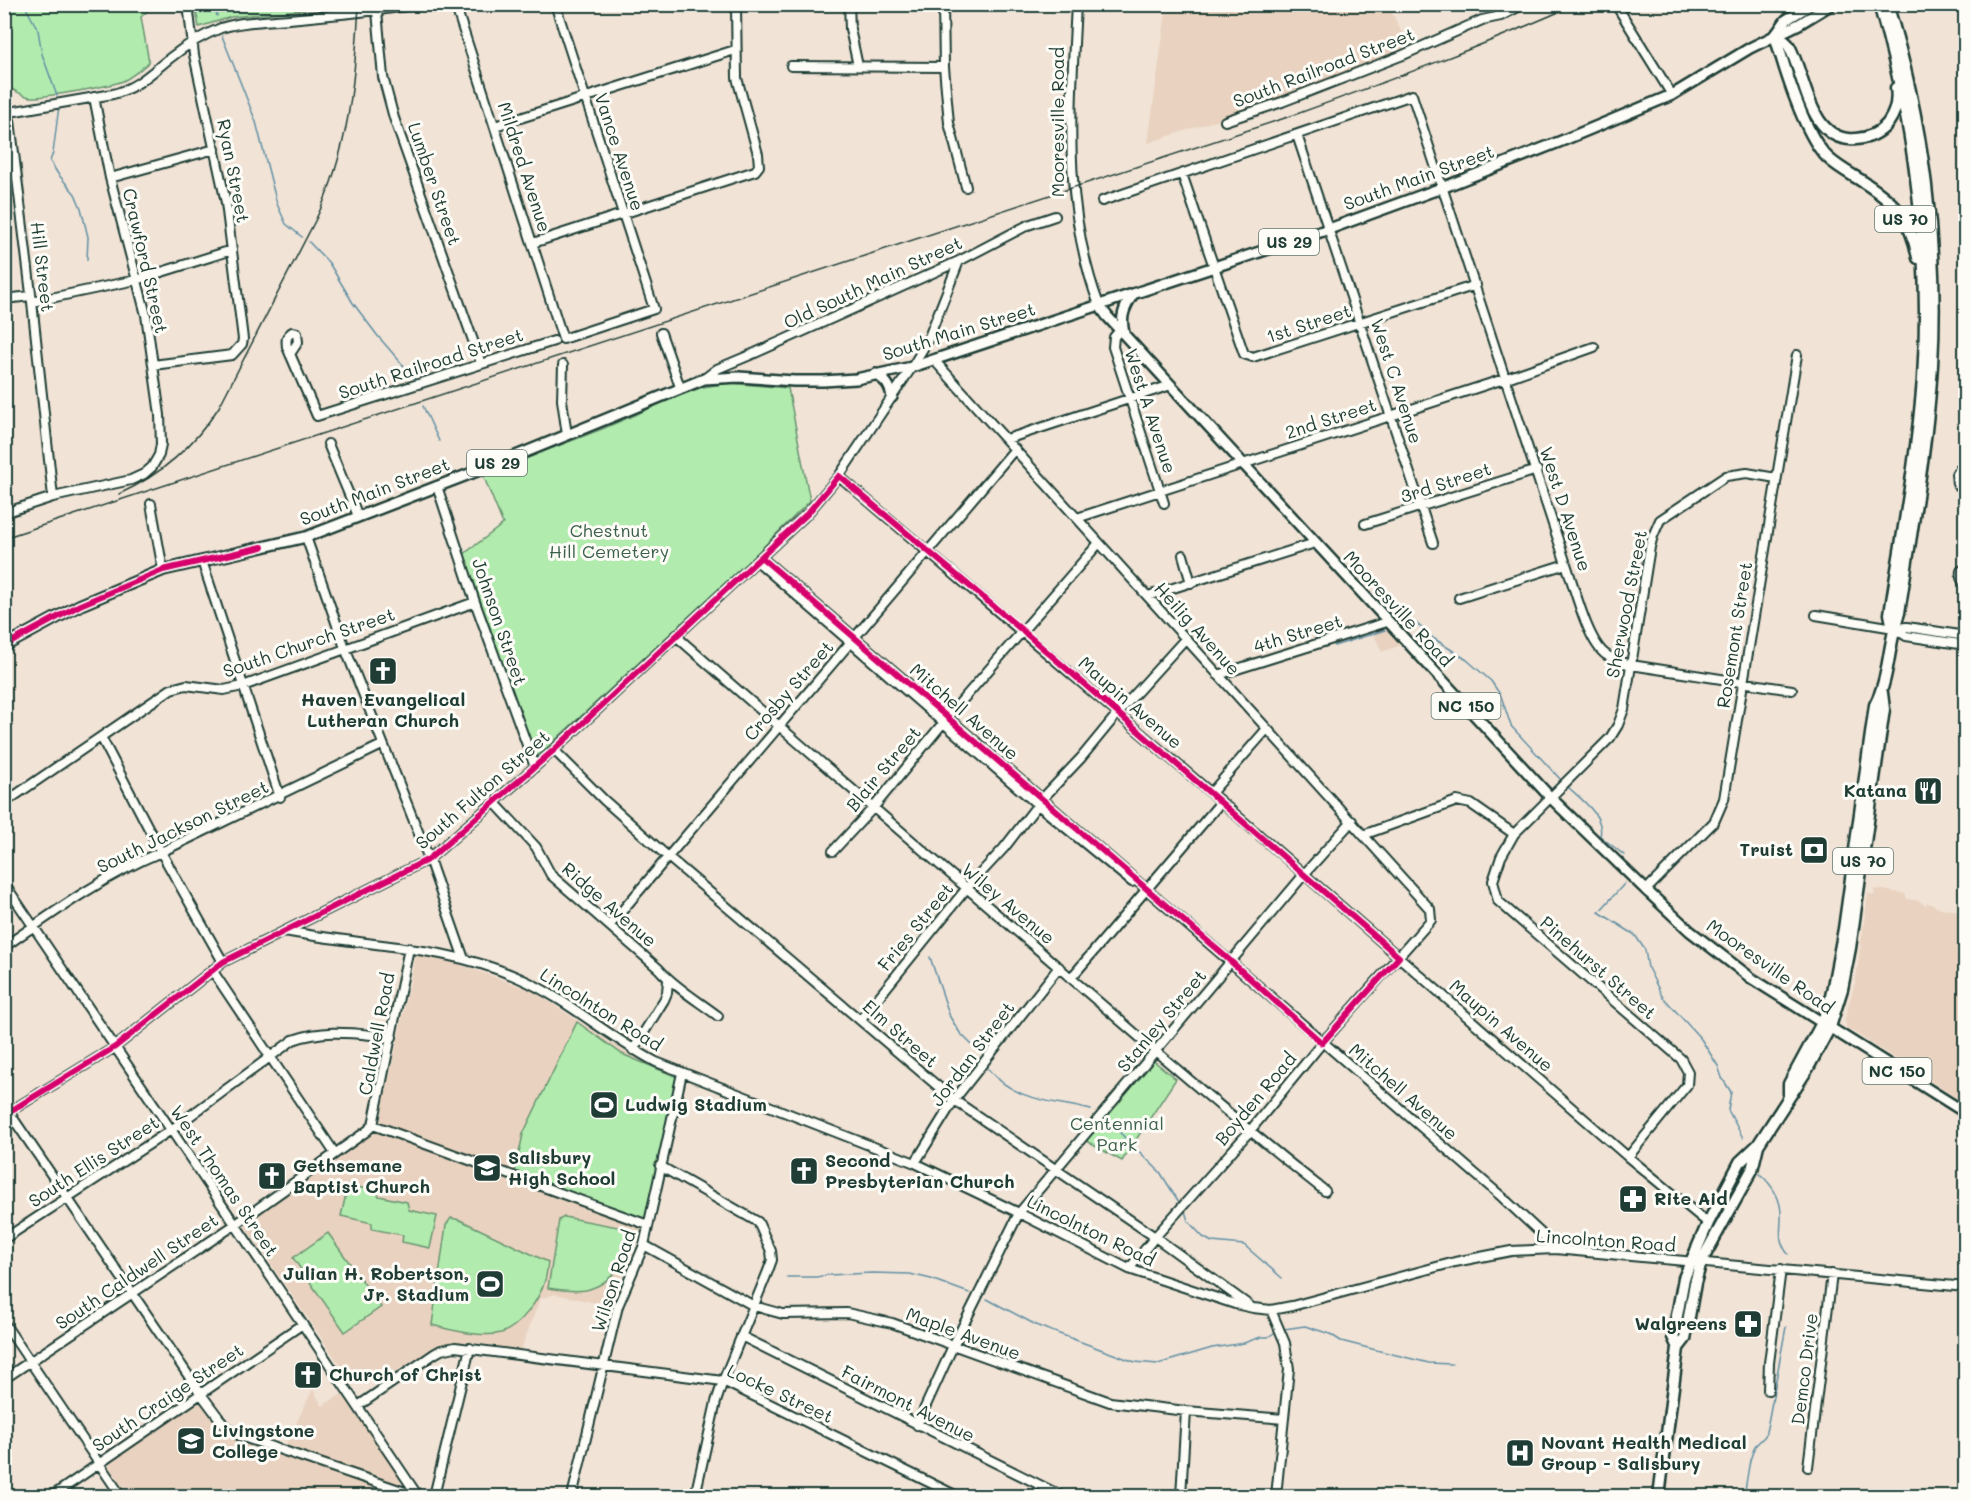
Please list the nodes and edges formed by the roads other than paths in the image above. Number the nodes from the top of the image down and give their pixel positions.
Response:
1 (188, 4) edge
2 (421, 4) edge
3 (455, 4) edge
4 (555, 4) edge
5 (849, 4) edge
6 (943, 4) edge
7 (1076, 4) edge
8 (1496, 4) edge
9 (1524, 4) edge
10 (1812, 4) edge
11 (1832, 4) edge
12 (1879, 4) edge
13 (1889, 4) edge
14 (736, 6) dead end
15 (1618, 8) dead end
16 (377, 11) junction
17 (1501, 16) junction
18 (1888, 22) junction
19 (1775, 35) junction
20 (193, 42) junction
21 (735, 50) junction
22 (791, 66) dead end
23 (858, 66) junction
24 (944, 67) junction
25 (1672, 95) junction
26 (94, 97) junction
27 (585, 98) junction
28 (7, 113) edge
29 (1225, 121) dead end
30 (495, 126) junction
31 (1297, 135) junction
32 (215, 149) junction
33 (1182, 174) junction
34 (110, 178) junction
35 (966, 187) dead end
36 (1444, 188) junction
37 (1102, 201) dead end
38 (623, 214) junction
39 (1055, 216) dead end
40 (1329, 229) junction
41 (533, 243) junction
42 (232, 250) junction
43 (959, 261) junction
44 (1215, 268) junction
45 (136, 280) junction
46 (1476, 285) junction
47 (1133, 294) junction
48 (4, 299) edge
49 (31, 299) junction
50 (1099, 305) junction
51 (1361, 323) junction
52 (1122, 331) junction
53 (661, 333) dead end
54 (563, 339) joint
55 (554, 341) dead end
56 (1594, 347) dead end
57 (290, 352) dead end
58 (1797, 356) dead end
59 (934, 360) junction
60 (481, 363) junction
61 (153, 365) junction
62 (563, 365) dead end
63 (912, 367) junction
64 (876, 375) junction
65 (1507, 378) junction
66 (704, 379) junction
67 (1171, 385) junction
68 (680, 387) junction
69 (892, 397) junction
70 (1129, 399) junction
71 (1391, 415) junction
72 (567, 435) junction
73 (1007, 439) junction
74 (328, 444) dead end
75 (1015, 449) junction
76 (1915, 450) junction
77 (1244, 464) junction
78 (1965, 466) edge
79 (1537, 470) junction
80 (839, 476) junction
81 (1776, 478) junction
82 (437, 486) junction
83 (1161, 491) junction
84 (1965, 491) edge
85 (53, 497) junction
86 (1164, 503) dead end
87 (151, 504) dead end
88 (1422, 507) junction
89 (4, 513) edge
90 (357, 516) junction
91 (1077, 518) junction
92 (1365, 524) dead end
93 (306, 537) junction
94 (1099, 543) junction
95 (1315, 543) junction
96 (1433, 543) dead end
97 (928, 551) junction
98 (1183, 555) dead end
99 (759, 559) junction
100 (202, 561) junction
101 (1566, 564) junction
102 (1965, 568) edge
103 (163, 570) junction
104 (1191, 583) junction
105 (1965, 585) edge
106 (1148, 596) junction
107 (1459, 598) dead end
108 (476, 602) junction
109 (1816, 615) dead end
110 (1387, 622) junction
111 (1894, 628) junction
112 (1023, 631) junction
113 (676, 636) junction
114 (1965, 636) edge
115 (1186, 638) junction
116 (853, 640) junction
117 (1965, 645) edge
118 (4, 646) edge
119 (345, 648) junction
120 (1631, 665) junction
121 (1218, 675) junction
122 (1742, 683) junction
123 (243, 686) junction
124 (1792, 690) dead end
125 (1118, 713) junction
126 (946, 720) junction
127 (778, 726) junction
128 (1266, 730) junction
129 (101, 737) junction
130 (382, 745) junction
131 (554, 750) junction
132 (535, 767) junction
133 (1211, 793) junction
134 (280, 796) junction
135 (1551, 798) junction
136 (1040, 802) junction
137 (1221, 802) junction
138 (4, 803) edge
139 (495, 803) junction
140 (874, 807) junction
141 (1352, 821) junction
142 (1514, 834) junction
143 (1363, 835) junction
144 (833, 851) dead end
145 (162, 852) junction
146 (667, 856) junction
147 (429, 859) junction
148 (1304, 875) junction
149 (4, 883) edge
150 (966, 889) junction
151 (1147, 890) junction
152 (1646, 890) junction
153 (1431, 920) joint
154 (610, 925) junction
155 (34, 927) junction
156 (285, 931) junction
157 (4, 947) edge
158 (409, 948) junction
159 (1399, 957) junction
160 (464, 959) junction
161 (223, 962) junction
162 (1231, 962) junction
163 (1059, 967) junction
164 (212, 970) junction
165 (1071, 978) junction
166 (668, 981) junction
167 (718, 1016) dead end
168 (861, 1019) junction
169 (1826, 1025) junction
170 (392, 1037) junction
171 (1322, 1043) junction
172 (115, 1047) junction
173 (633, 1050) junction
174 (1155, 1051) junction
175 (270, 1056) junction
176 (682, 1073) junction
177 (954, 1100) junction
178 (6, 1111) edge
179 (1965, 1113) edge
180 (373, 1125) junction
181 (171, 1130) junction
182 (1249, 1132) junction
183 (1758, 1145) junction
184 (334, 1152) junction
185 (1628, 1157) junction
186 (915, 1163) junction
187 (660, 1166) junction
188 (1056, 1170) junction
189 (1324, 1191) dead end
190 (68, 1197) junction
191 (1019, 1213) junction
192 (1708, 1223) junction
193 (236, 1224) junction
194 (648, 1226) junction
195 (1155, 1237) junction
196 (4, 1239) edge
197 (644, 1245) junction
198 (1555, 1249) junction
199 (1696, 1262) junction
200 (1129, 1269) junction
201 (1781, 1269) junction
202 (1832, 1274) junction
203 (1965, 1287) edge
204 (132, 1292) junction
205 (754, 1306) junction
206 (1253, 1308) junction
207 (1271, 1310) junction
208 (4, 1323) edge
209 (301, 1325) junction
210 (741, 1336) junction
211 (953, 1346) junction
212 (470, 1348) junction
213 (30, 1361) junction
214 (604, 1366) junction
215 (4, 1379) edge
216 (723, 1381) junction
217 (1768, 1390) dead end
218 (201, 1394) junction
219 (358, 1406) junction
220 (1186, 1412) junction
221 (1284, 1419) junction
222 (917, 1425) junction
223 (99, 1464) junction
224 (1808, 1467) dead end
225 (418, 1496) edge
226 (52, 1497) edge
227 (121, 1497) edge
228 (434, 1497) edge
229 (572, 1497) edge
230 (695, 1497) edge
231 (957, 1497) edge
232 (1062, 1497) edge
233 (1181, 1497) edge
234 (1276, 1497) edge
235 (1659, 1497) edge

1 - 20 street, Ryan Street
2 - 16 street
3 - 30 street, Mildred Avenue
4 - 27 street, Vance Avenue
5 - 23 street
6 - 24 street
7 - 50 street, Mooresville Road
8 - 17 street
9 - 17 street, South Railroad Street
10 - 19 main road, South Main Street / US 29
11 - 19 main road, South Main Street / US 29
12 - 18 highway
13 - 18 highway, US 70
14 - 21 street
15 - 25 street
16 - 20 street
16 - 60 street, Lumber Street
17 - 29 street, South Railroad Street
18 - 19 highway
18 - 76 highway
18 - 111 highway, US 70
19 - 25 main road, South Main Street / US 29
19 - 76 highway, US 70
20 - 26 street
20 - 32 street, Ryan Street
21 - 27 street
21 - 38 street
22 - 23 street
23 - 24 street
24 - 35 street
25 - 36 main road, South Main Street / US 29
26 - 28 street
26 - 34 street, Crawford Street
27 - 30 street
27 - 38 street, Vance Avenue
28 - 49 street, Hill Street
30 - 41 street, Mildred Avenue
31 - 33 street
31 - 36 street, West D Avenue
31 - 40 street, West C Avenue
32 - 34 street
32 - 42 street, Ryan Street
33 - 37 street
33 - 44 street
34 - 45 street, Crawford Street
36 - 40 main road, South Main Street / US 29
36 - 46 street, West D Avenue
38 - 41 street
38 - 54 street, Vance Avenue
39 - 43 street, Old South Main Street
40 - 44 main road, South Main Street / US 29
40 - 51 street, West C Avenue
41 - 54 street, Mildred Avenue
42 - 45 street
42 - 61 street, Ryan Street
43 - 63 street, South Fulton Street
43 - 66 street, Old South Main Street
44 - 47 main road, South Main Street / US 29
44 - 51 street, 1st Street
45 - 49 street
45 - 61 street, Crawford Street
46 - 51 street, 1st Street
46 - 65 street, West D Avenue
47 - 50 main road, South Main Street / US 29
47 - 52 main road
48 - 49 street
49 - 85 street, Hill Street
50 - 52 main road, Mooresville Road / NC 150
50 - 59 main road, South Main Street / US 29
51 - 71 street, West C Avenue
52 - 67 main road, Mooresville Road / NC 150
52 - 70 street, West A Avenue
53 - 68 street
55 - 60 street, South Railroad Street
56 - 65 street, 2nd Street
57 - 60 street, South Railroad Street
58 - 81 street, Rosemont Street
59 - 63 main road, South Main Street / US 29
59 - 73 street, Heilig Avenue
61 - 85 street, Crawford Street
62 - 72 street
63 - 64 main road, South Main Street / US 29
63 - 69 street, South Fulton Street
64 - 66 main road, South Main Street / US 29
64 - 69 main road
65 - 71 street, 2nd Street
65 - 79 street, West D Avenue
66 - 68 main road, South Main Street / US 29
67 - 70 street
67 - 77 main road, Mooresville Road / NC 150
68 - 72 main road, South Main Street / US 29
69 - 80 street, South Fulton Street
70 - 73 street
70 - 83 street, West A Avenue
71 - 77 street, 2nd Street
71 - 88 street, West C Avenue
72 - 82 main road, South Main Street / US 29
73 - 75 street, Heilig Avenue
74 - 90 street
75 - 91 street, Heilig Avenue
75 - 97 street, Crosby Street
76 - 111 highway, US 70
77 - 83 street, 2nd Street
77 - 95 main road, Mooresville Road / NC 150
78 - 84 street
79 - 88 street, 3rd Street
79 - 101 street, West D Avenue
80 - 97 street, Maupin Avenue
80 - 99 street, South Fulton Street
81 - 120 street, Sherwood Street
81 - 122 street, Rosemont Street
82 - 90 main road, South Main Street / US 29
82 - 108 street, Johnson Street
83 - 86 street, West A Avenue
83 - 91 street, 2nd Street
85 - 89 street
87 - 103 street
88 - 92 street, 3rd Street
88 - 96 street, West C Avenue
90 - 93 main road, South Main Street / US 29
91 - 94 street, Heilig Avenue
93 - 100 main road, South Main Street / US 29
93 - 119 street
94 - 106 street, Heilig Avenue
94 - 112 street, Blair Street
95 - 104 street
95 - 110 main road, Mooresville Road / NC 150
97 - 112 street, Maupin Avenue
97 - 116 street, Crosby Street
98 - 104 street
99 - 113 street, South Fulton Street
99 - 116 street, Mitchell Avenue
100 - 103 main road, South Main Street / US 29
100 - 123 street
101 - 107 street
101 - 120 street, West D Avenue
102 - 105 street
103 - 118 main road, South Main Street / US 29
104 - 106 street
106 - 115 street, Heilig Avenue
108 - 119 street, South Church Street
108 - 132 street, Johnson Street
109 - 111 street
110 - 121 street, 4th Street
110 - 135 main road, Mooresville Road / NC 150
111 - 114 street
111 - 117 street
111 - 169 highway, US 70
112 - 125 street, Maupin Avenue
112 - 126 street, Blair Street
113 - 127 street, Wiley Avenue
113 - 131 street, South Fulton Street
115 - 121 street, Heilig Avenue
115 - 125 street, Fries Street
116 - 126 street, Mitchell Avenue
116 - 127 street, Crosby Street
119 - 123 street, South Church Street
119 - 130 street
120 - 122 street, West D Avenue
120 - 135 street, Sherwood Street
121 - 128 street, Heilig Avenue
122 - 124 street, West D Avenue
122 - 152 street, Rosemont Street
123 - 129 street, South Church Street
123 - 134 street
125 - 133 street, Maupin Avenue
125 - 136 street, Fries Street
126 - 136 street, Mitchell Avenue
126 - 140 street, Blair Street
127 - 140 street, Wiley Avenue
127 - 146 street, Crosby Street
128 - 133 street
128 - 141 street, Heilig Avenue
129 - 138 street, South Church Street
129 - 145 street
130 - 134 street, South Jackson Street
130 - 147 street
131 - 132 street, South Fulton Street
131 - 146 street, Elm Street
132 - 139 street, South Fulton Street
133 - 137 street, Maupin Avenue
134 - 145 street, South Jackson Street
135 - 142 street, Pinehurst Street
135 - 152 main road, Mooresville Road / NC 150
136 - 150 street, Fries Street
136 - 151 street, Mitchell Avenue
137 - 148 street, Maupin Avenue
137 - 151 street
139 - 147 street, South Fulton Street
139 - 154 street, Ridge Avenue
140 - 144 street, Blair Street
140 - 150 street, Wiley Avenue
141 - 143 street, Heilig Avenue
141 - 148 street, Stanley Street
142 - 143 street
142 - 185 street, Pinehurst Street
143 - 153 street, Heilig Avenue
145 - 155 street, South Jackson Street
145 - 161 street
146 - 154 street, Crosby Street
146 - 168 street, Elm Street
147 - 156 street, South Fulton Street
147 - 160 street
148 - 159 street, Maupin Avenue
148 - 162 street, Stanley Street
149 - 155 street, West Thomas Street
150 - 163 street, Wiley Avenue
150 - 168 street, Fries Street
151 - 162 street, Mitchell Avenue
151 - 165 street
152 - 169 main road, Mooresville Road / NC 150
153 - 159 street, Boyden Road
154 - 166 street, Ridge Avenue
155 - 157 street, South Jackson Street
155 - 172 street, West Thomas Street
156 - 158 street, Lincolnton Road
156 - 161 street, South Fulton Street
158 - 160 street, Lincolnton Road
158 - 170 street, Caldwell Road
159 - 171 street, Boyden Road
159 - 185 street, Maupin Avenue
160 - 173 street, Lincolnton Road
161 - 164 street, South Fulton Street
162 - 171 street, Mitchell Avenue
162 - 174 street, Stanley Street
163 - 165 street, Wiley Avenue
163 - 177 street, Jordan Street
164 - 172 street, South Fulton Street
164 - 175 street
165 - 174 street, Wiley Avenue
166 - 167 street, Ridge Avenue
166 - 173 street
168 - 177 street, Elm Street
169 - 179 main road, Mooresville Road / NC 150
169 - 183 highway, US 70
170 - 175 street, South Ellis Street
170 - 180 street, Caldwell Road
171 - 182 street, Boyden Road
171 - 198 street, Mitchell Avenue
172 - 178 street, South Fulton Street
172 - 181 street, West Thomas Street
173 - 176 street, Lincolnton Road
174 - 182 street, Wiley Avenue
174 - 188 street, Stanley Street
175 - 181 street, South Ellis Street
175 - 184 street
176 - 186 street, Lincolnton Road
176 - 187 street, Wilson Road
177 - 186 street, Jordan Street
177 - 188 street, Elm Street
178 - 190 street
180 - 184 street, South Caldwell Street
180 - 194 street
181 - 190 street, South Ellis Street
181 - 193 street, West Thomas Street
182 - 189 street, Wiley Avenue
182 - 195 street, Boyden Road
183 - 192 highway, US 70
183 - 199 highway, US 70
184 - 193 street, South Caldwell Street
185 - 192 street, Maupin Avenue
186 - 191 street, Lincolnton Road
187 - 194 street, Wilson Road
187 - 205 street
188 - 191 street, Stanley Street
188 - 195 street, Elm Street
190 - 196 street, South Ellis Street
190 - 204 street
191 - 200 street, Lincolnton Road
191 - 211 street, Stanley Street
192 - 199 highway, US 70
193 - 204 street, South Caldwell Street
193 - 209 street, West Thomas Street
194 - 197 street, Wilson Road
195 - 200 street, Boyden Road
195 - 206 street, Elm Street
197 - 205 street, Maple Avenue
197 - 214 street, Wilson Road
198 - 199 street, Lincolnton Road
198 - 207 street, Lincolnton Road
199 - 201 street, Lincolnton Road
199 - 235 highway, US 70
200 - 206 street, Lincolnton Road
201 - 202 street, Lincolnton Road
201 - 217 street
202 - 203 street, Lincolnton Road
202 - 224 street, Demco Drive
204 - 213 street, South Caldwell Street
204 - 218 street
205 - 210 street
205 - 211 street, Maple Avenue
206 - 207 street, Lincolnton Road
207 - 221 street
208 - 213 street
209 - 218 street, South Craige Street
209 - 219 street, West Thomas Street
210 - 216 street
210 - 222 street, Fairmont Avenue
211 - 220 street, Maple Avenue
211 - 222 street, Stanley Street
212 - 214 street, Locke Street
212 - 219 street, Locke Street
212 - 228 street
213 - 215 street, South Caldwell Street
213 - 223 street
214 - 216 street, Locke Street
214 - 229 street, Wilson Road
216 - 230 street
216 - 231 street, Locke Street
218 - 223 street, South Craige Street
218 - 225 street
219 - 225 street, West Thomas Street
220 - 221 street, Maple Avenue
220 - 233 street
221 - 234 street
222 - 232 street, Fairmont Avenue
223 - 226 street, South Craige Street
223 - 227 street

